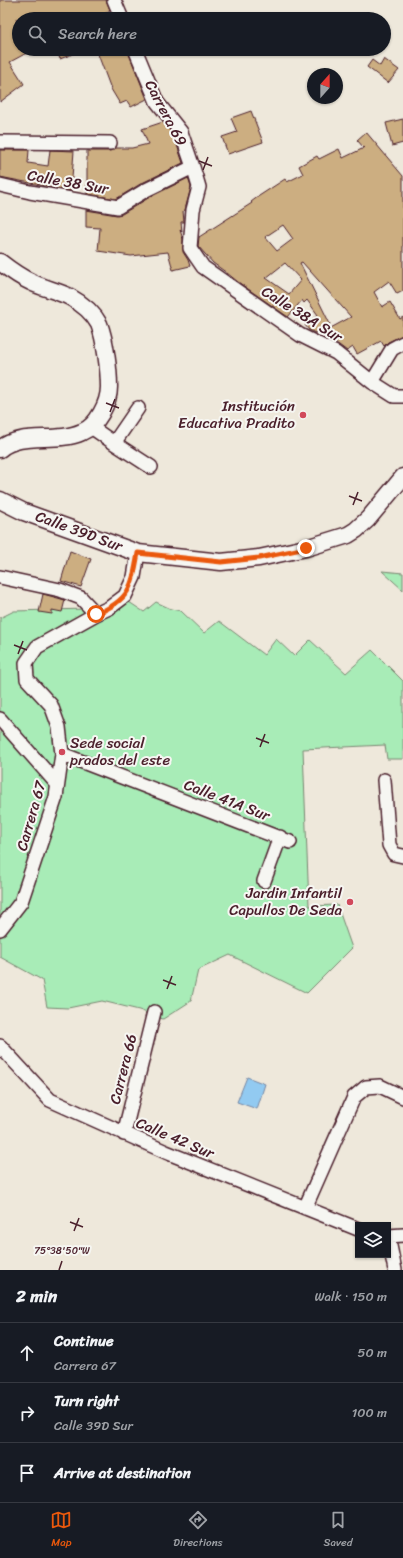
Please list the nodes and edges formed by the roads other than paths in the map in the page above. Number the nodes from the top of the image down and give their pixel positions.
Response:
1 (114, 0) edge
2 (119, 12) edge
3 (138, 56) edge
4 (0, 142) edge
5 (110, 143) dead end
6 (193, 167) junction
7 (0, 185) edge
8 (190, 248) joint
9 (0, 262) edge
10 (403, 343) edge
11 (372, 382) junction
12 (403, 396) edge
13 (138, 408) dead end
14 (91, 427) junction
15 (114, 443) junction
16 (0, 449) edge
17 (151, 467) dead end
18 (403, 477) edge
19 (0, 500) edge
20 (138, 553) junction
21 (0, 577) edge
22 (96, 614) junction
23 (0, 719) edge
24 (62, 754) junction
25 (384, 780) dead end
26 (57, 784) junction
27 (399, 855) edge
28 (264, 881) dead end
29 (0, 929) edge
30 (154, 1012) dead end
31 (0, 1046) edge
32 (403, 1097) edge
33 (124, 1134) junction
34 (305, 1208) junction
35 (355, 1229) edge
36 (403, 1235) edge
37 (391, 1236) edge
38 (391, 1249) edge
39 (396, 1270) edge

1 - 2 street
3 - 6 street, Carrera 69
4 - 5 street
6 - 7 street, Calle 38 Sur
6 - 8 street, Carrera 69
8 - 11 street, Calle 38A Sur
9 - 14 main road
10 - 11 street
11 - 12 street, Calle 38A Sur
13 - 15 street
14 - 15 street
14 - 16 main road
15 - 17 street
18 - 20 main road, Calle 39D Sur
19 - 20 main road, Calle 39D Sur
20 - 22 street, Carrera 67
21 - 22 street
22 - 24 street, Carrera 67
23 - 26 street
24 - 26 street, Carrera 67
24 - 28 street, Calle 41A Sur
25 - 27 street
26 - 29 street, Carrera 67
30 - 33 street, Carrera 66
31 - 33 street, Calle 42 Sur
32 - 34 street
33 - 34 street, Calle 42 Sur
34 - 35 street, Calle 42 Sur
36 - 37 street
38 - 39 street

